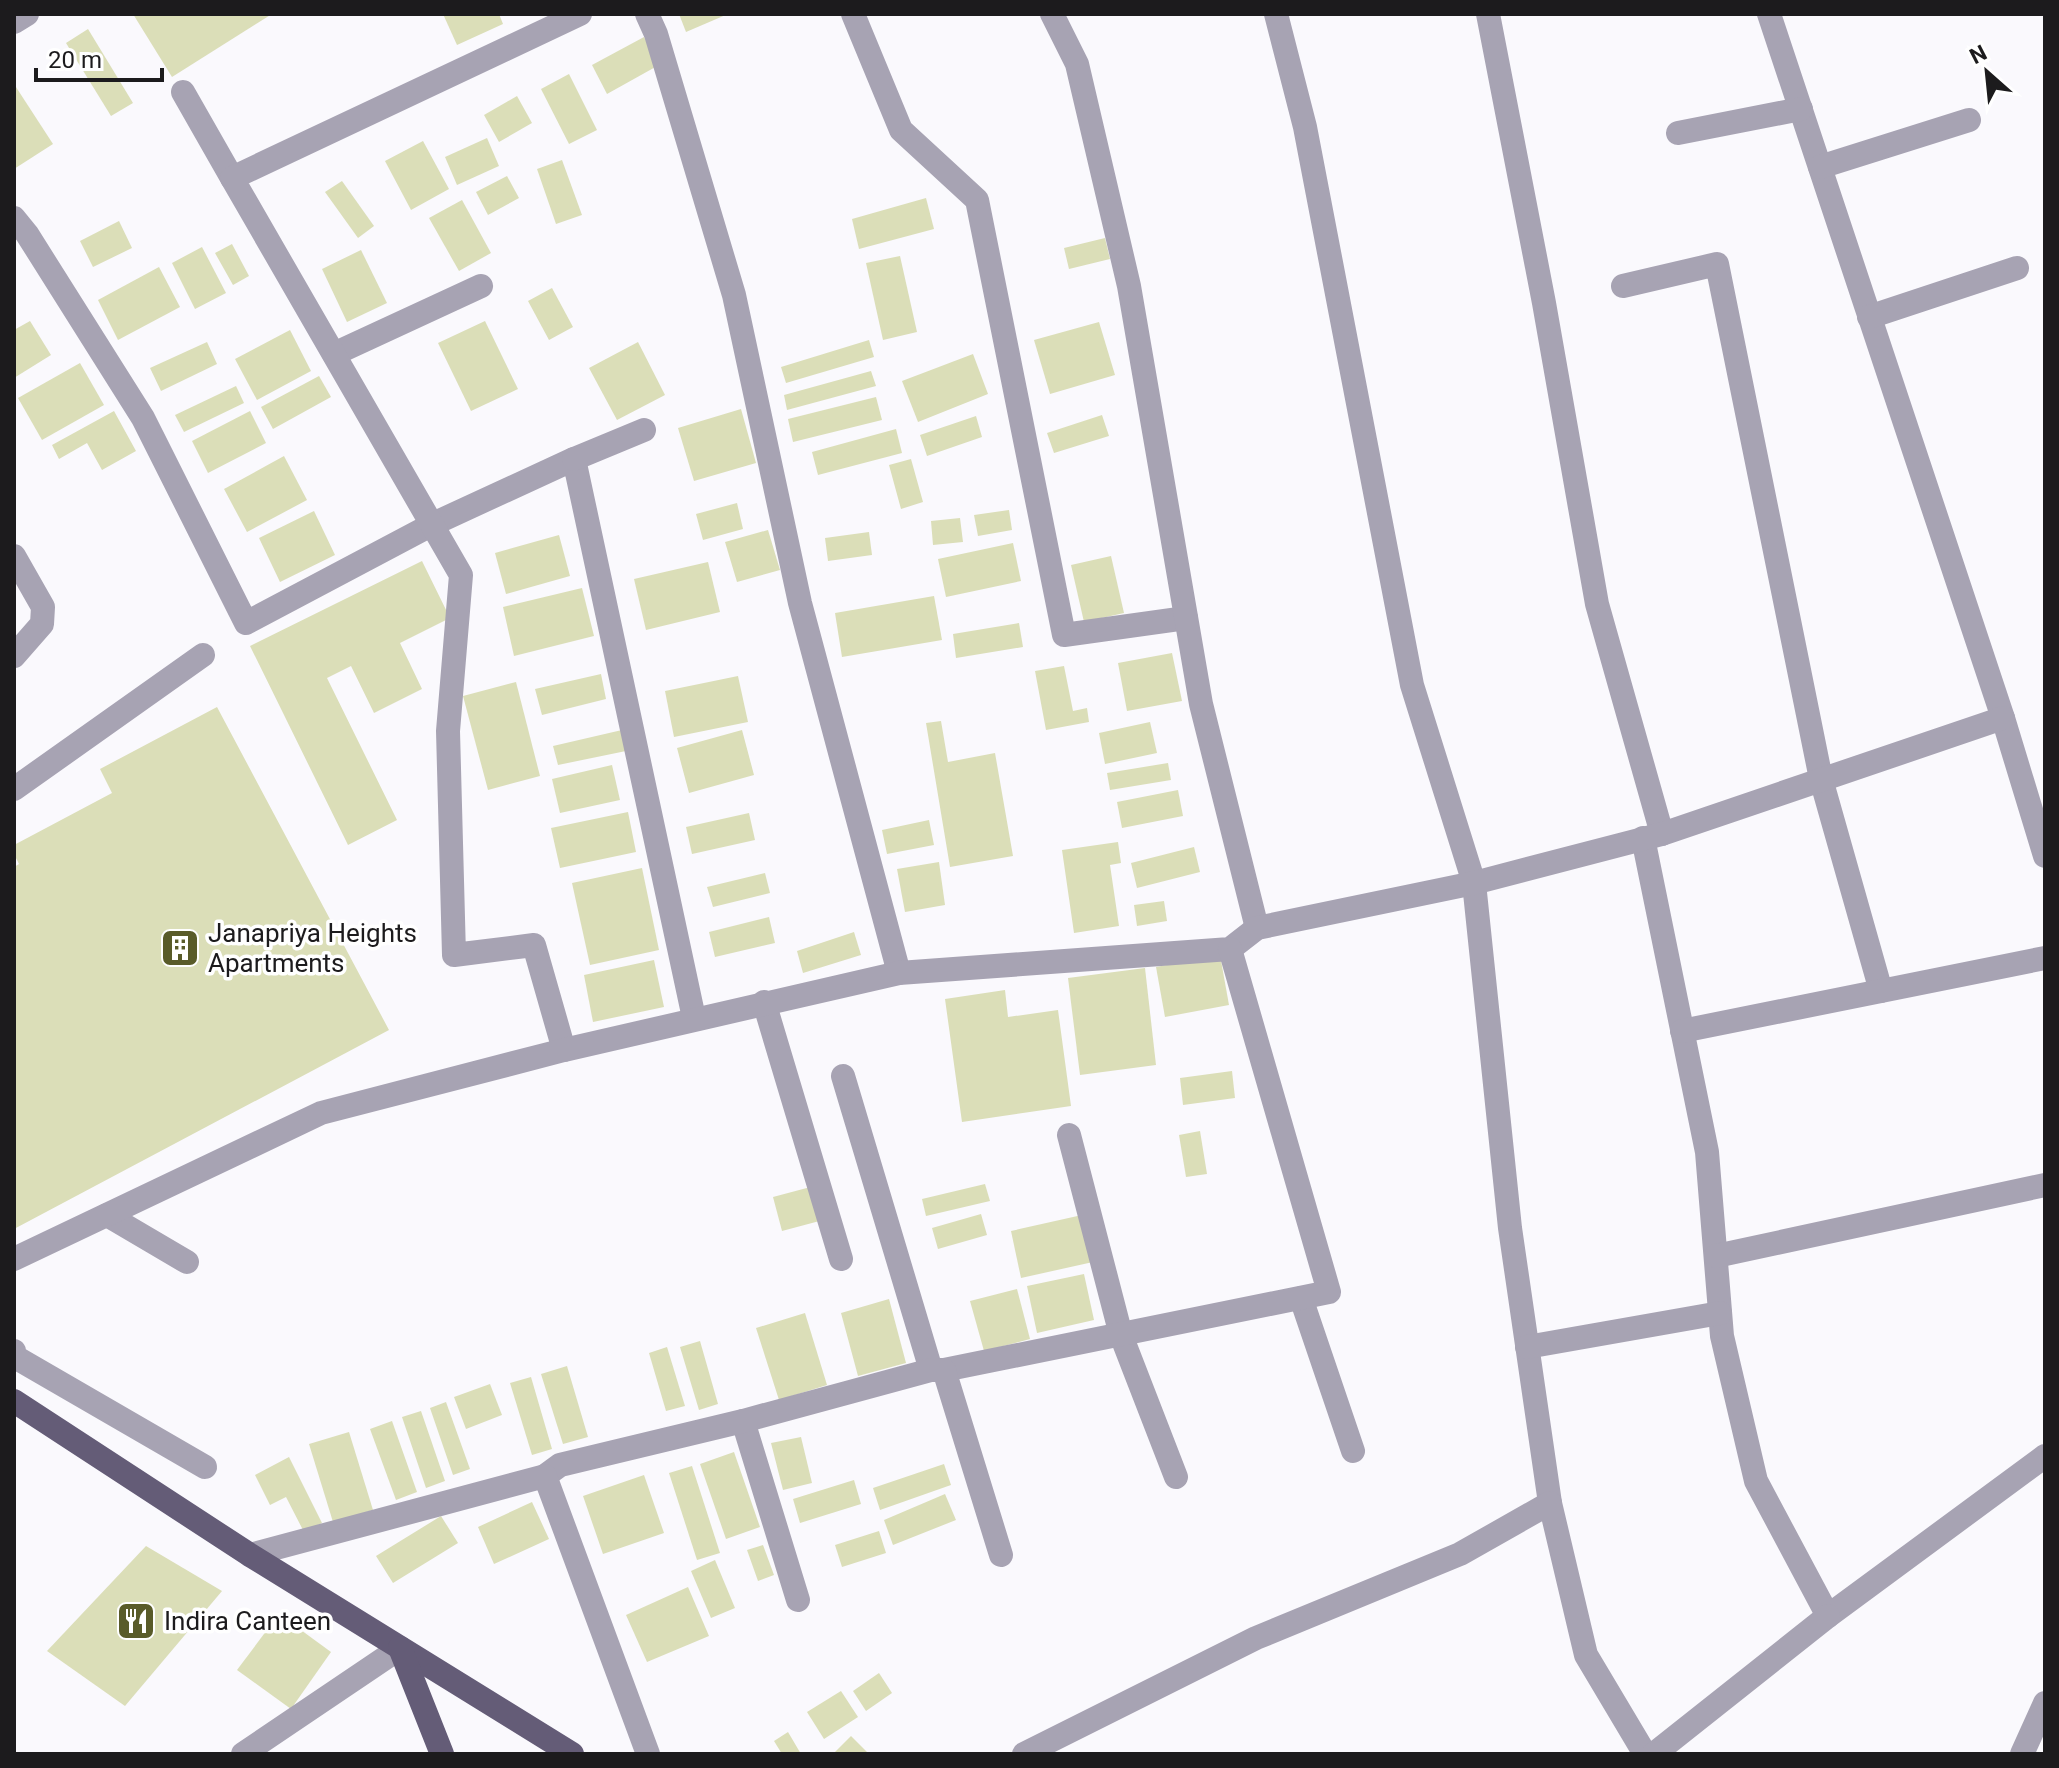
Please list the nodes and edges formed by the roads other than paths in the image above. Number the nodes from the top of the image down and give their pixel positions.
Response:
1 (27, 14) edge
2 (580, 14) edge
3 (647, 14) edge
4 (853, 14) edge
5 (1052, 14) edge
6 (1276, 14) edge
7 (1488, 14) edge
8 (1769, 14) edge
9 (14, 22) edge
10 (183, 92) dead end
11 (1801, 109) junction
12 (1969, 120) dead end
13 (1678, 133) dead end
14 (1820, 167) junction
15 (232, 178) junction
16 (14, 218) edge
17 (2017, 268) dead end
18 (481, 286) dead end
19 (1623, 286) dead end
20 (1869, 317) junction
21 (334, 354) junction
22 (644, 430) dead end
23 (574, 459) junction
24 (433, 524) junction
25 (14, 556) edge
26 (1186, 618) junction
27 (203, 655) dead end
28 (14, 656) edge
29 (2003, 718) junction
30 (1821, 779) junction
31 (14, 789) edge
32 (1652, 836) junction
33 (2045, 856) edge
34 (1474, 883) junction
35 (1257, 928) junction
36 (1230, 949) junction
37 (2045, 958) edge
38 (899, 973) junction
39 (1881, 991) junction
40 (764, 1002) junction
41 (694, 1018) junction
42 (1682, 1031) junction
43 (564, 1050) junction
44 (843, 1076) dead end
45 (1069, 1135) dead end
46 (2045, 1185) edge
47 (107, 1215) junction
48 (1716, 1256) junction
49 (14, 1259) edge
50 (841, 1259) dead end
51 (187, 1262) dead end
52 (1301, 1298) junction
53 (1720, 1313) junction
54 (1121, 1335) junction
55 (1527, 1347) junction
56 (14, 1351) edge
57 (938, 1370) junction
58 (14, 1401) edge
59 (743, 1421) junction
60 (1353, 1451) dead end
61 (2045, 1456) edge
62 (205, 1467) dead end
63 (545, 1476) junction
64 (1176, 1477) dead end
65 (1550, 1503) junction
66 (250, 1555) junction
67 (1001, 1555) dead end
68 (798, 1600) dead end
69 (1828, 1616) junction
70 (400, 1648) junction
71 (2045, 1703) edge
72 (243, 1754) edge
73 (442, 1754) edge
74 (572, 1754) edge
75 (648, 1754) edge
76 (1024, 1754) edge
77 (1645, 1754) edge
78 (1654, 1754) edge
79 (2022, 1754) edge

1 - 9 street
2 - 15 street
3 - 38 street
4 - 26 street
5 - 26 street
6 - 34 street
7 - 32 street
8 - 11 street
10 - 15 street
11 - 13 street
11 - 14 street
12 - 14 street
14 - 20 street
15 - 21 street
16 - 24 street
17 - 20 street
18 - 21 street
19 - 30 street
20 - 29 street
21 - 24 street
22 - 23 street
23 - 24 street
23 - 41 street
24 - 43 street
25 - 28 street
26 - 35 street
27 - 31 street
29 - 30 street
29 - 33 street
30 - 32 street
30 - 39 street
32 - 34 street
32 - 42 street
34 - 35 street
34 - 55 street
35 - 36 street
36 - 38 street
36 - 52 street
37 - 39 street
38 - 40 street
39 - 42 street
40 - 41 street
40 - 50 street
41 - 43 street
42 - 48 street
43 - 47 street
44 - 57 street
45 - 54 street
46 - 48 street
47 - 49 street
47 - 51 street
48 - 53 street
52 - 54 street
52 - 60 street
53 - 55 street
53 - 69 street
54 - 57 street
54 - 64 street
55 - 65 street
56 - 62 street
57 - 59 street
57 - 67 street
58 - 66 main road
59 - 63 street
59 - 68 street
61 - 69 street
63 - 66 street
63 - 75 street
65 - 76 street
65 - 77 street
66 - 70 main road
69 - 78 street
70 - 72 street
70 - 73 main road
70 - 74 main road
71 - 79 street

